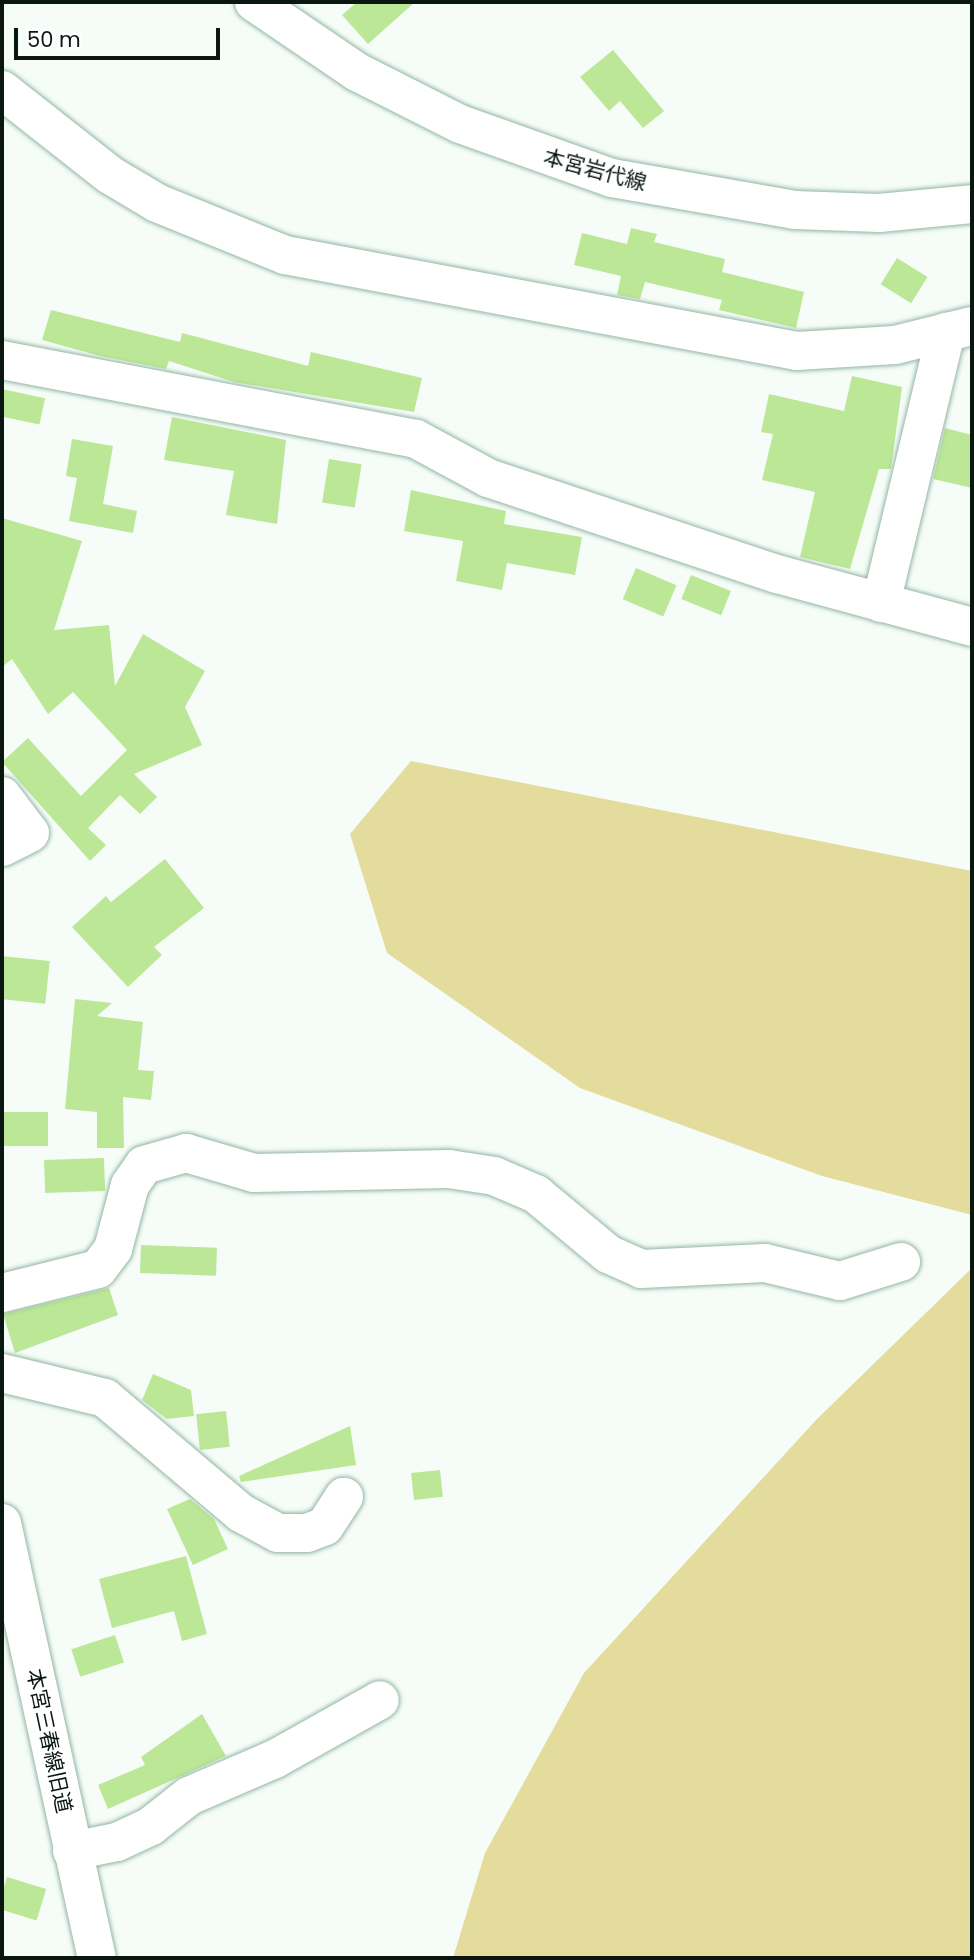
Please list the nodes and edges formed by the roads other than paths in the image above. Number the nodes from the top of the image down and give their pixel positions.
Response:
1 (254, 2) edge
2 (2, 90) edge
3 (972, 204) edge
4 (959, 329) edge
5 (2, 360) edge
6 (881, 603) junction
7 (972, 627) edge
8 (2, 796) edge
9 (2, 847) edge
10 (901, 1262) dead end
11 (2, 1293) edge
12 (2, 1373) edge
13 (344, 1497) dead end
14 (2, 1522) edge
15 (380, 1700) dead end
16 (72, 1851) junction
17 (97, 1958) edge

1 - 3 street, 本宮岩代線
2 - 4 street
4 - 6 street
5 - 6 street
6 - 7 street
8 - 9 street
10 - 11 street
12 - 13 street
14 - 16 street, 本宮三春線旧道
15 - 16 street
16 - 17 street, 本宮三春線旧道

